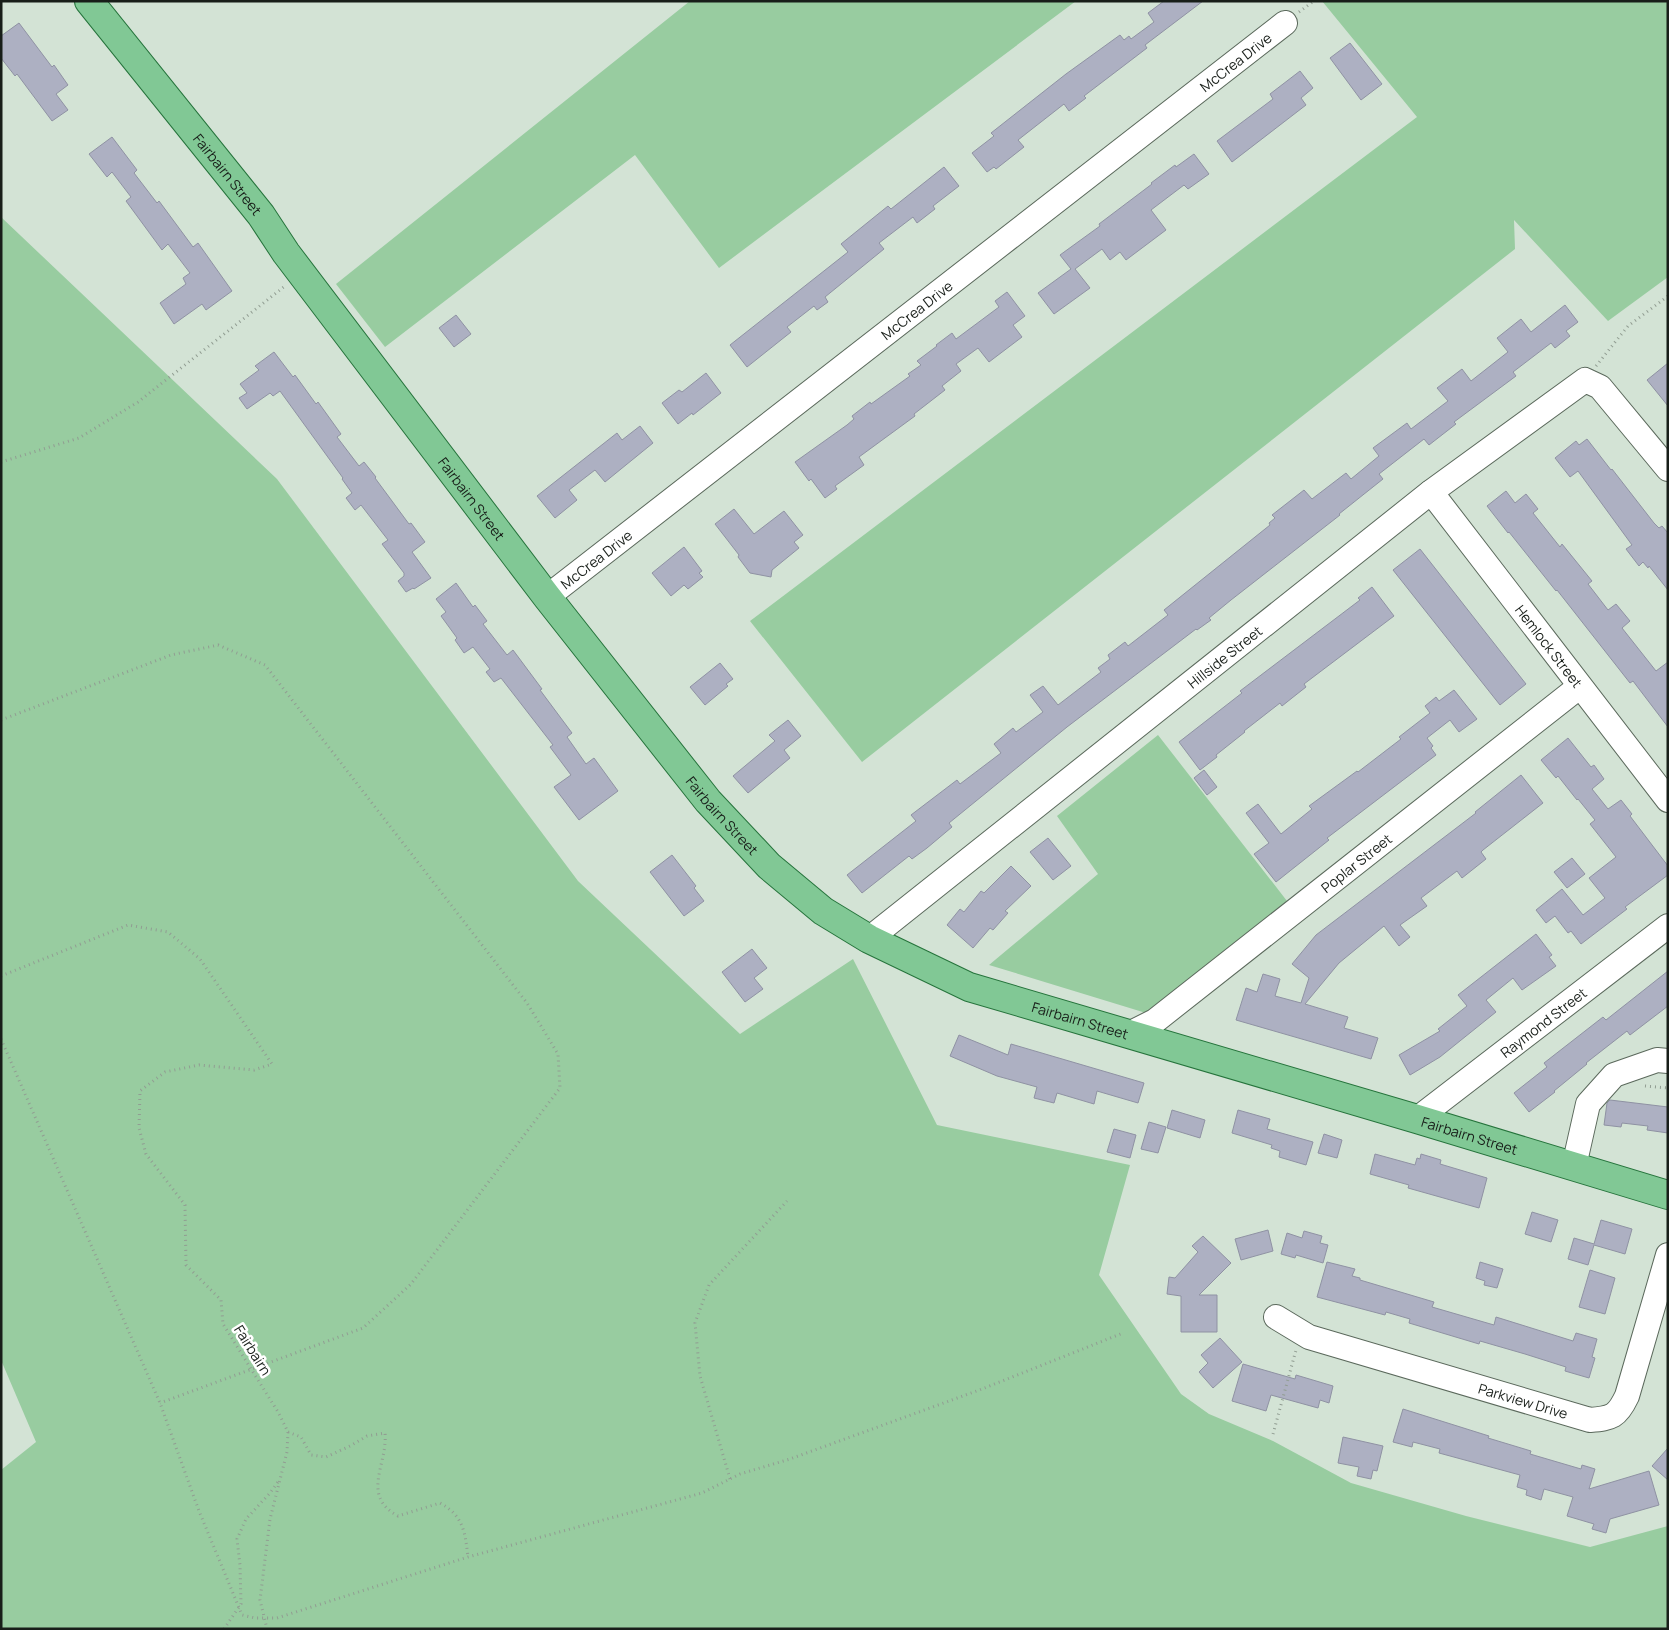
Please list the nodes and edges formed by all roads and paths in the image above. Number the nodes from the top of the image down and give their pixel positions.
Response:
1 (89, 1) edge
2 (1285, 23) dead end
3 (302, 273) junction
4 (1668, 296) edge
5 (1585, 380) junction
6 (1, 462) edge
7 (1668, 469) edge
8 (1431, 492) junction
9 (547, 597) junction
10 (1579, 687) junction
11 (1, 720) edge
12 (1668, 800) edge
13 (1668, 926) edge
14 (869, 939) junction
15 (1, 976) edge
16 (1129, 1034) junction
17 (1, 1039) edge
18 (1668, 1061) edge
19 (1417, 1118) junction
20 (1574, 1166) junction
21 (1668, 1195) edge
22 (786, 1202) dead end
23 (1668, 1255) edge
24 (1276, 1317) dead end
25 (1300, 1332) junction
26 (1123, 1333) dead end
27 (251, 1369) junction
28 (160, 1402) junction
29 (288, 1432) junction
30 (1273, 1434) dead end
31 (281, 1476) junction
32 (730, 1480) junction
33 (468, 1557) junction
34 (239, 1608) junction
35 (265, 1618) junction
36 (224, 1629) edge
37 (267, 1629) edge

1 - 3 main road, Fairbairn Street
2 - 9 street, McCrea Drive
3 - 6 path
3 - 9 main road, Fairbairn Street
4 - 5 path
5 - 7 street
5 - 8 street, Hillside Street
8 - 10 street, Hemlock Street
8 - 14 street, Hillside Street
9 - 14 main road, Fairbairn Street
10 - 12 street, Hemlock Street
10 - 16 street, Poplar Street
11 - 27 path
13 - 19 street, Raymond Street
14 - 16 main road, Fairbairn Street
15 - 27 path, Fairbairn
16 - 19 main road, Fairbairn Street
17 - 28 path
18 - 20 street
19 - 20 main road, Fairbairn Street
20 - 21 main road, Fairbairn Street
22 - 32 path
23 - 25 street, Parkview Drive
24 - 25 street, Parkview Drive
25 - 30 path
26 - 32 path
27 - 28 path
27 - 29 path, Fairbairn
28 - 34 path
29 - 31 path
29 - 33 path, Fairbairn
31 - 34 path
31 - 35 path
32 - 33 path
33 - 35 path
34 - 35 path
34 - 36 path
35 - 37 path

